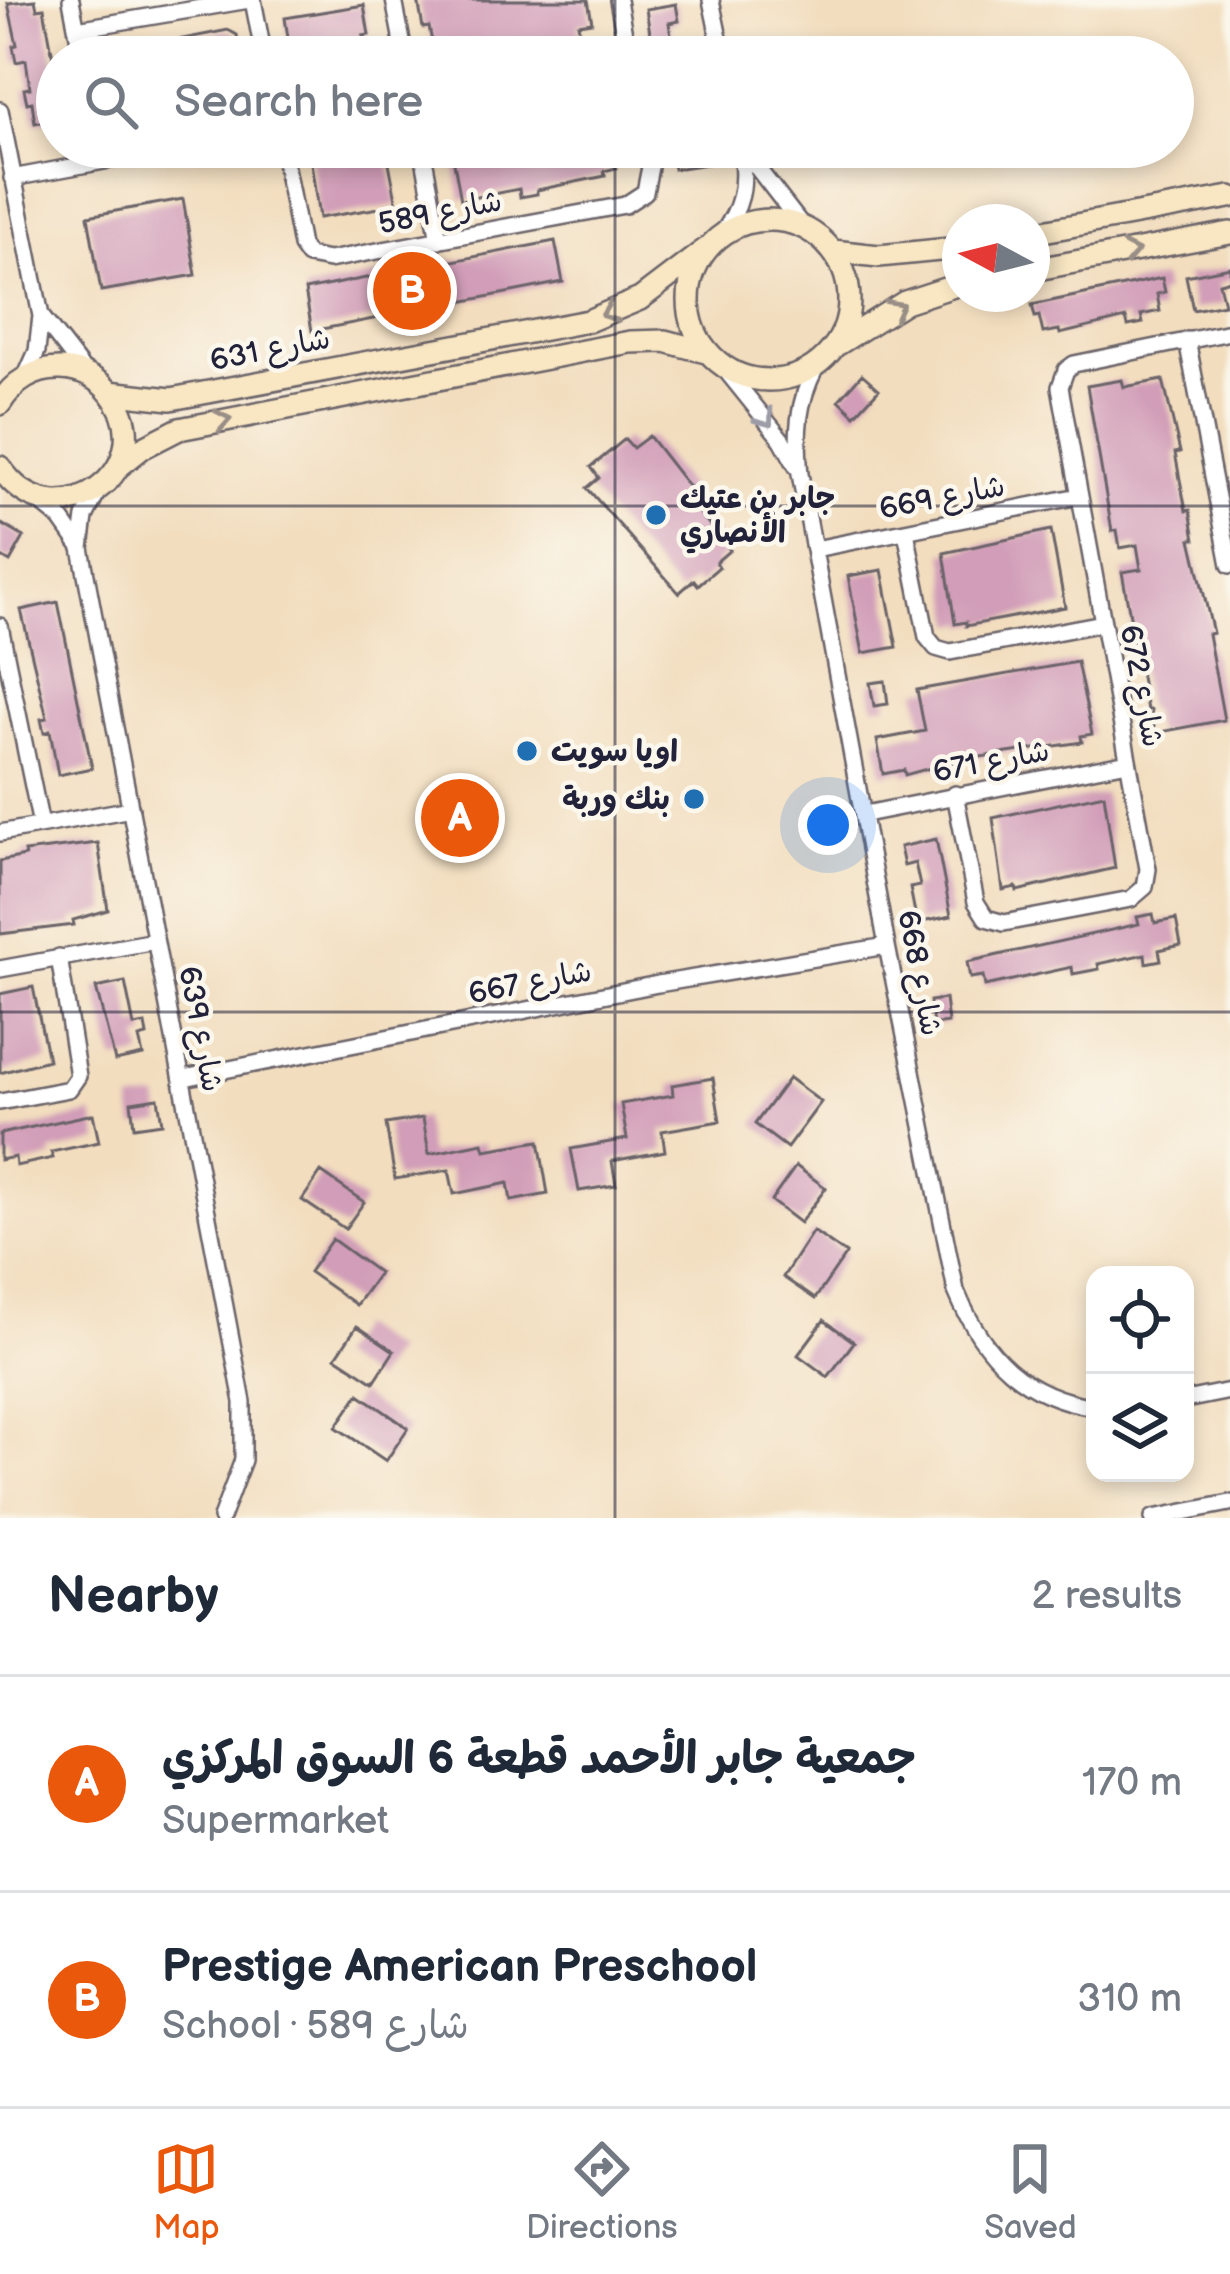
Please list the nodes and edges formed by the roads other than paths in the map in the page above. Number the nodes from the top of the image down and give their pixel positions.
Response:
1 (71, 0) edge
2 (251, 0) edge
3 (394, 0) edge
4 (618, 0) edge
5 (711, 0) edge
6 (77, 29) junction
7 (78, 36) edge
8 (259, 36) edge
9 (401, 36) edge
10 (624, 36) edge
11 (719, 36) edge
12 (0, 110) edge
13 (49, 168) edge
14 (286, 168) edge
15 (426, 168) edge
16 (650, 168) edge
17 (744, 168) edge
18 (757, 168) edge
19 (12, 178) junction
20 (1230, 196) edge
21 (803, 227) junction
22 (1050, 230) edge
23 (1230, 233) edge
24 (440, 240) junction
25 (713, 243) junction
26 (833, 250) junction
27 (942, 250) edge
28 (1050, 268) edge
29 (942, 290) edge
30 (41, 316) junction
31 (1230, 332) edge
32 (1187, 340) junction
33 (837, 344) junction
34 (706, 352) junction
35 (816, 367) junction
36 (724, 368) junction
37 (86, 374) junction
38 (25, 378) junction
39 (109, 392) junction
40 (0, 404) edge
41 (118, 467) junction
42 (1221, 471) edge
43 (800, 474) junction
44 (4, 475) edge
45 (100, 489) junction
46 (1079, 496) junction
47 (32, 497) junction
48 (907, 532) junction
49 (81, 548) junction
50 (815, 549) junction
51 (1230, 565) edge
52 (1102, 623) junction
53 (0, 626) edge
54 (6, 695) edge
55 (1128, 762) junction
56 (955, 794) junction
57 (131, 808) junction
58 (865, 814) junction
59 (41, 825) junction
60 (0, 833) edge
61 (155, 941) junction
62 (887, 946) junction
63 (59, 957) junction
64 (0, 968) edge
65 (184, 1078) junction
66 (0, 1102) edge
67 (1230, 1391) edge
68 (1194, 1398) edge
69 (1086, 1406) edge
70 (1230, 1503) edge
71 (220, 1518) edge
72 (1153, 1518) edge

1 - 6 street
2 - 6 street
2 - 8 street
3 - 9 street
4 - 10 street
5 - 11 street
6 - 7 street
12 - 19 street
13 - 19 street
14 - 24 street, شارع 589
15 - 24 street
16 - 24 street, شارع 589
17 - 25 street
18 - 21 street
19 - 30 street
20 - 22 main road
21 - 25 main road
21 - 26 main road
28 -> 23 main road
25 - 34 main road
25 -> 39 main road, شارع 631
26 - 27 main road
26 - 33 main road
33 -> 29 main road
30 - 37 street
30 - 38 street
31 - 32 street, شارع 672
32 - 42 street
32 - 46 street, شارع 672
33 - 35 main road
34 - 36 main road
41 -> 34 main road, شارع 631
35 - 36 main road
35 - 43 street, شارع 668
36 -> 43 street, شارع 668
37 - 38 main road
37 - 39 main road
38 - 40 main road
39 - 41 main road
41 - 45 main road, شارع 631
42 - 51 street
43 - 50 street, شارع 668
44 - 47 main road
45 - 47 main road
45 - 49 street, شارع 639
46 - 48 street, شارع 669
46 - 52 street, شارع 672
47 - 49 street
48 - 50 street, شارع 669
48 - 52 street
49 - 57 street, شارع 639
50 - 58 street, شارع 668
52 - 55 street, شارع 672
53 - 54 street
54 - 59 street
55 - 56 street, شارع 671
55 - 56 street, شارع 672
56 - 58 street, شارع 671
57 - 59 street
57 - 61 street, شارع 639
58 - 62 street, شارع 668
59 - 60 street
61 - 63 street
61 - 65 street, شارع 639
62 - 65 street, شارع 667
62 - 69 street, شارع 668
63 - 64 street
63 - 66 street
65 - 71 street, شارع 639
67 - 68 street
70 - 72 street

